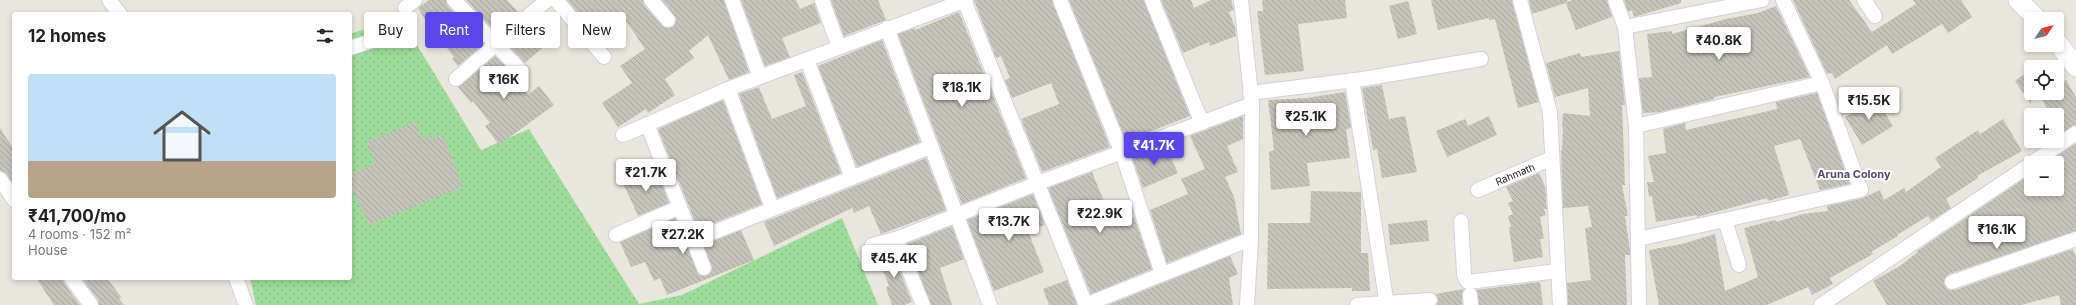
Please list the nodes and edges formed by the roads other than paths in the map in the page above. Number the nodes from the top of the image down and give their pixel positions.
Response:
1 (109, 0) edge
2 (454, 0) edge
3 (547, 0) edge
4 (556, 0) edge
5 (651, 0) edge
6 (732, 0) edge
7 (822, 0) edge
8 (965, 0) edge
9 (1060, 0) edge
10 (1152, 0) edge
11 (1241, 0) edge
12 (1520, 0) edge
13 (1615, 0) edge
14 (1762, 0) edge
15 (1783, 0) edge
16 (1864, 0) edge
17 (2018, 0) edge
18 (118, 12) edge
19 (533, 12) edge
20 (2030, 12) edge
21 (1874, 16) dead end
22 (668, 20) dead end
23 (887, 28) junction
24 (1625, 28) junction
25 (491, 38) edge
26 (364, 44) edge
27 (352, 47) edge
28 (839, 47) junction
29 (492, 48) edge
30 (501, 48) edge
31 (2064, 51) edge
32 (604, 57) dead end
33 (1481, 58) dead end
34 (807, 60) junction
35 (2076, 67) edge
36 (522, 72) dead end
37 (760, 77) junction
38 (456, 79) dead end
39 (1352, 80) junction
40 (1822, 83) junction
41 (728, 89) junction
42 (1251, 99) junction
43 (1202, 123) junction
44 (648, 124) junction
45 (1636, 126) junction
46 (2076, 134) edge
47 (623, 135) dead end
48 (930, 147) junction
49 (1122, 153) junction
50 (2043, 156) edge
51 (1552, 158) junction
52 (2024, 168) edge
53 (852, 178) junction
54 (1038, 183) junction
55 (1478, 190) dead end
56 (680, 206) junction
57 (772, 208) junction
58 (956, 215) junction
59 (1725, 220) junction
60 (1461, 221) dead end
61 (616, 235) dead end
62 (896, 239) junction
63 (1251, 239) junction
64 (1638, 239) junction
65 (2076, 239) edge
66 (694, 240) junction
67 (872, 245) dead end
68 (1738, 265) dead end
69 (704, 268) dead end
70 (1558, 271) junction
71 (1162, 274) junction
72 (72, 280) edge
73 (237, 280) edge
74 (1952, 282) dead end
75 (1430, 300) dead end
76 (1387, 304) edge
77 (91, 305) edge
78 (246, 305) edge
79 (923, 305) edge
80 (990, 305) edge
81 (1086, 305) edge
82 (1247, 305) edge
83 (1357, 305) edge
84 (1560, 305) edge
85 (1639, 305) edge
86 (1821, 305) edge

1 - 18 street
2 - 25 street
3 - 19 street
4 - 32 street
5 - 22 street
6 - 37 street
7 - 28 street
8 - 23 street
8 - 54 street
9 - 49 street
10 - 43 street
11 - 42 street
12 - 51 street
13 - 24 street
14 - 24 street
15 - 40 street
16 - 21 street
17 - 20 street
23 - 28 street
23 - 48 street
24 - 45 street
26 - 27 street
28 - 34 street
29 - 38 street
30 - 36 street
31 - 35 street
33 - 39 street
34 - 37 street
34 - 53 street
37 - 41 street
39 - 42 street
39 - 76 street
40 - 45 street
40 - 59 street
41 - 44 street
41 - 57 street
42 - 43 street
42 - 63 street
43 - 49 street
44 - 47 street
44 - 56 street
45 - 64 street
46 - 50 street
48 - 53 street
48 - 58 street
49 - 54 street
49 - 71 street
51 - 55 street, Rahmath
51 - 70 street
52 - 86 street
53 - 57 street
54 - 58 street
54 - 81 street
56 - 61 street
56 - 66 street
57 - 66 street
58 - 62 street
58 - 80 street
59 - 64 street
59 - 68 street
60 - 70 street
62 - 67 street
62 - 79 street
63 - 71 street
63 - 82 street
64 - 85 street
65 - 74 street
66 - 69 street
70 - 84 street
71 - 81 street
72 - 77 street
73 - 78 street
75 - 76 street
76 - 83 street

